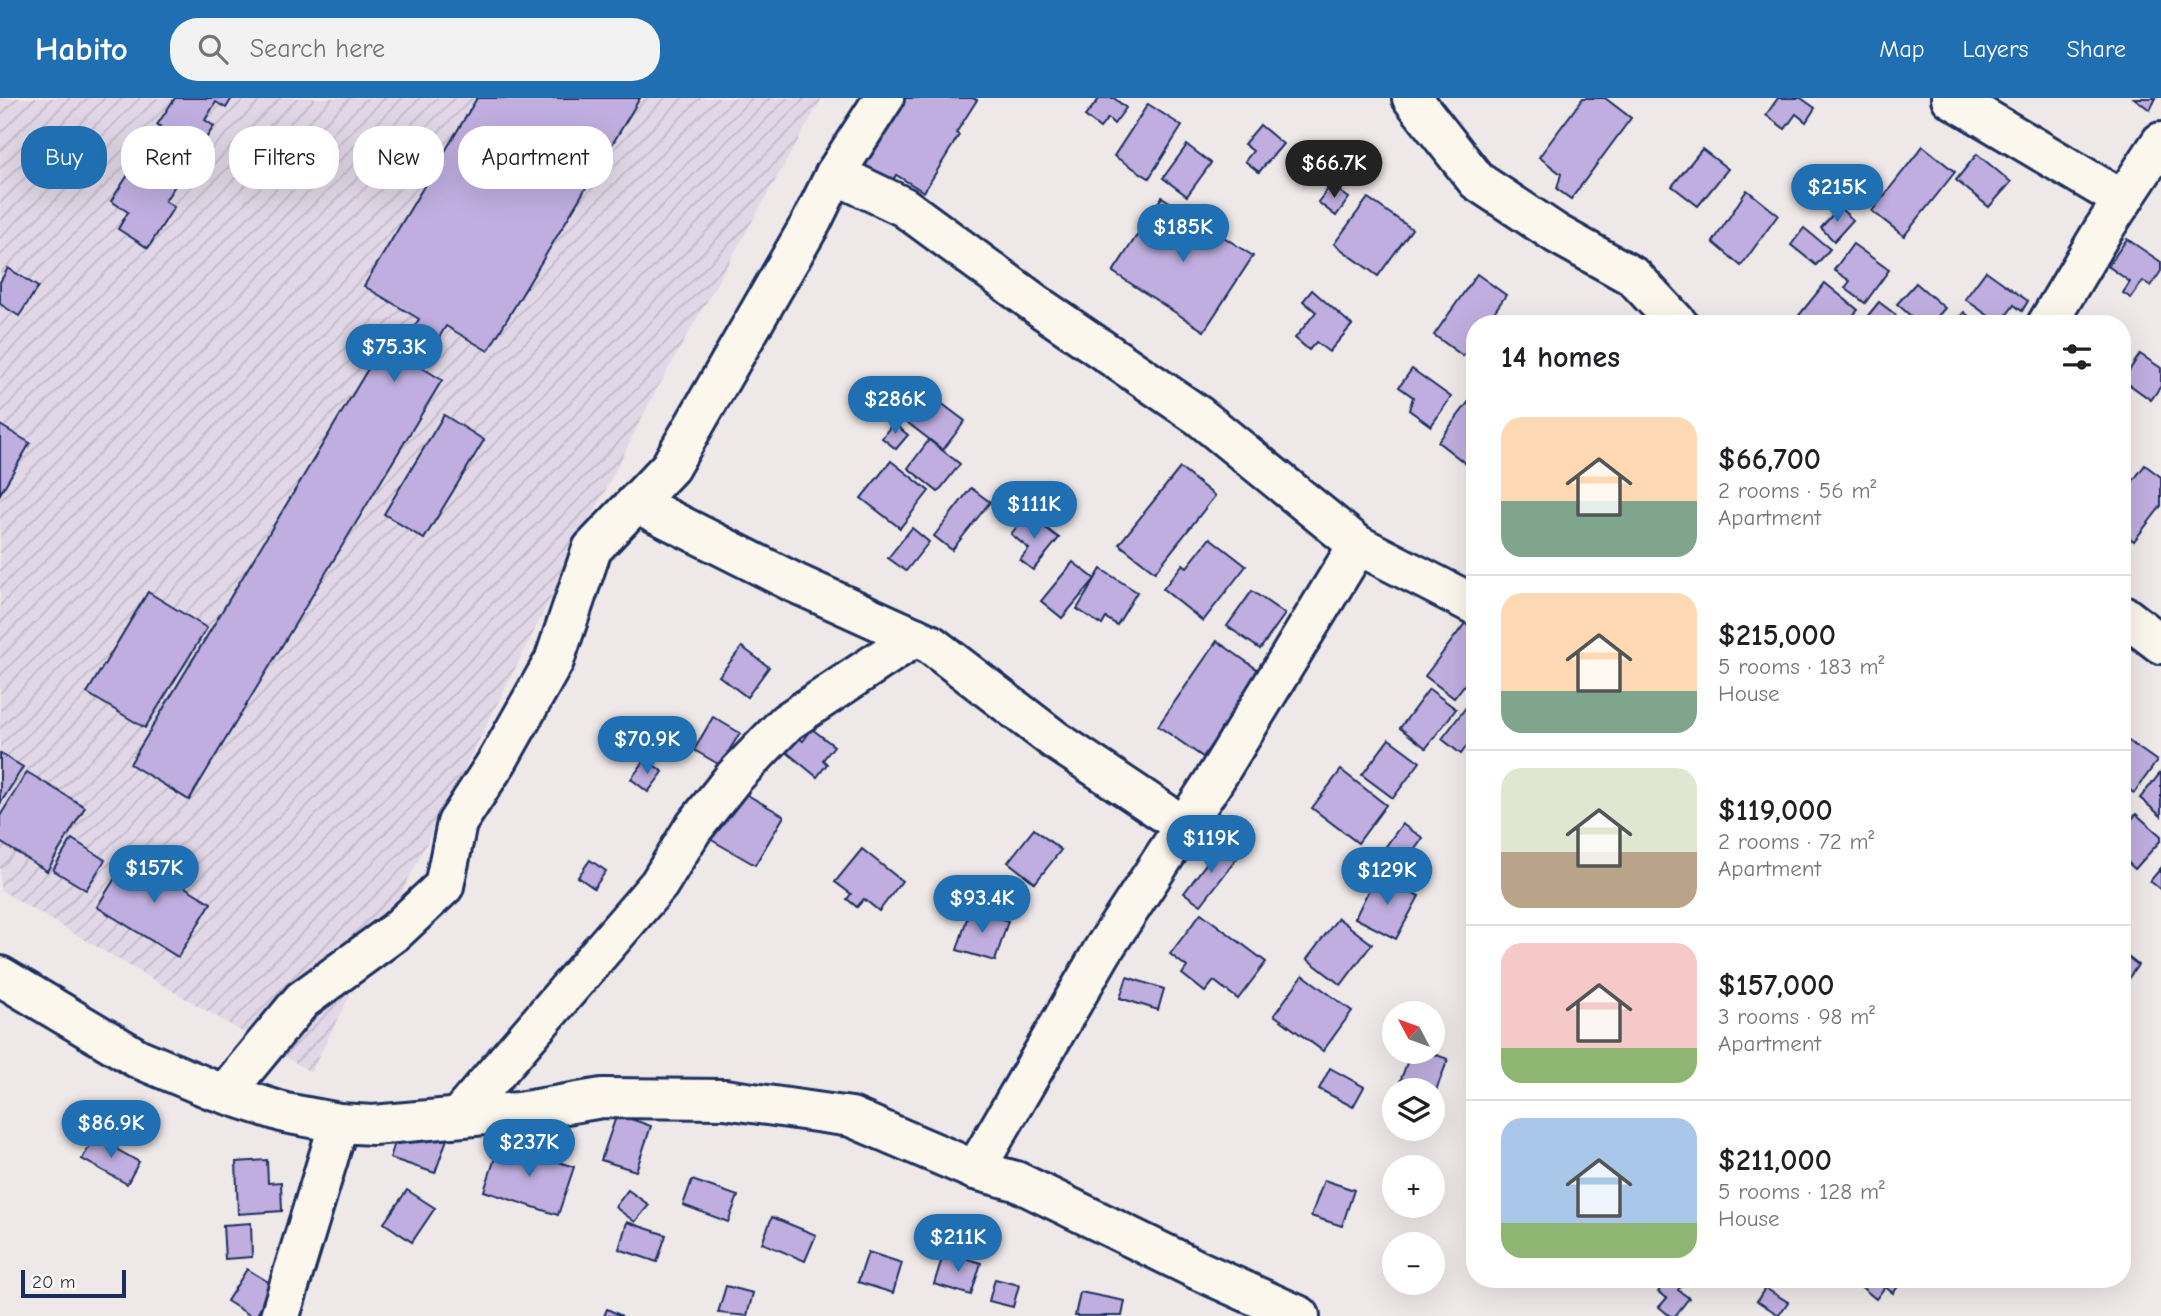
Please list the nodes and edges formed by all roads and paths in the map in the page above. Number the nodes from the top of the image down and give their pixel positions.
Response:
1 (884, 98) edge
2 (1412, 98) edge
3 (1951, 98) edge
4 (2161, 142) edge
5 (835, 174) junction
6 (2123, 200) junction
7 (1670, 315) edge
8 (2053, 315) edge
9 (636, 503) junction
10 (1359, 545) junction
11 (1466, 600) edge
12 (2131, 621) edge
13 (915, 637) junction
14 (2161, 644) edge
15 (1184, 826) junction
16 (0, 976) edge
17 (225, 1093) junction
18 (458, 1117) junction
19 (339, 1123) junction
20 (975, 1170) junction
21 (280, 1316) edge
22 (1300, 1316) edge

1 - 5 street
2 - 7 street
3 - 6 street
4 - 6 street
5 - 9 street
5 - 10 street
6 - 8 street
9 - 13 street
9 - 17 street
10 - 11 street
10 - 15 street
12 - 14 street
13 - 15 street
13 - 18 street
15 - 20 street
16 - 17 street
17 - 19 street
18 - 19 street
18 - 20 street
19 - 21 street
20 - 22 street

